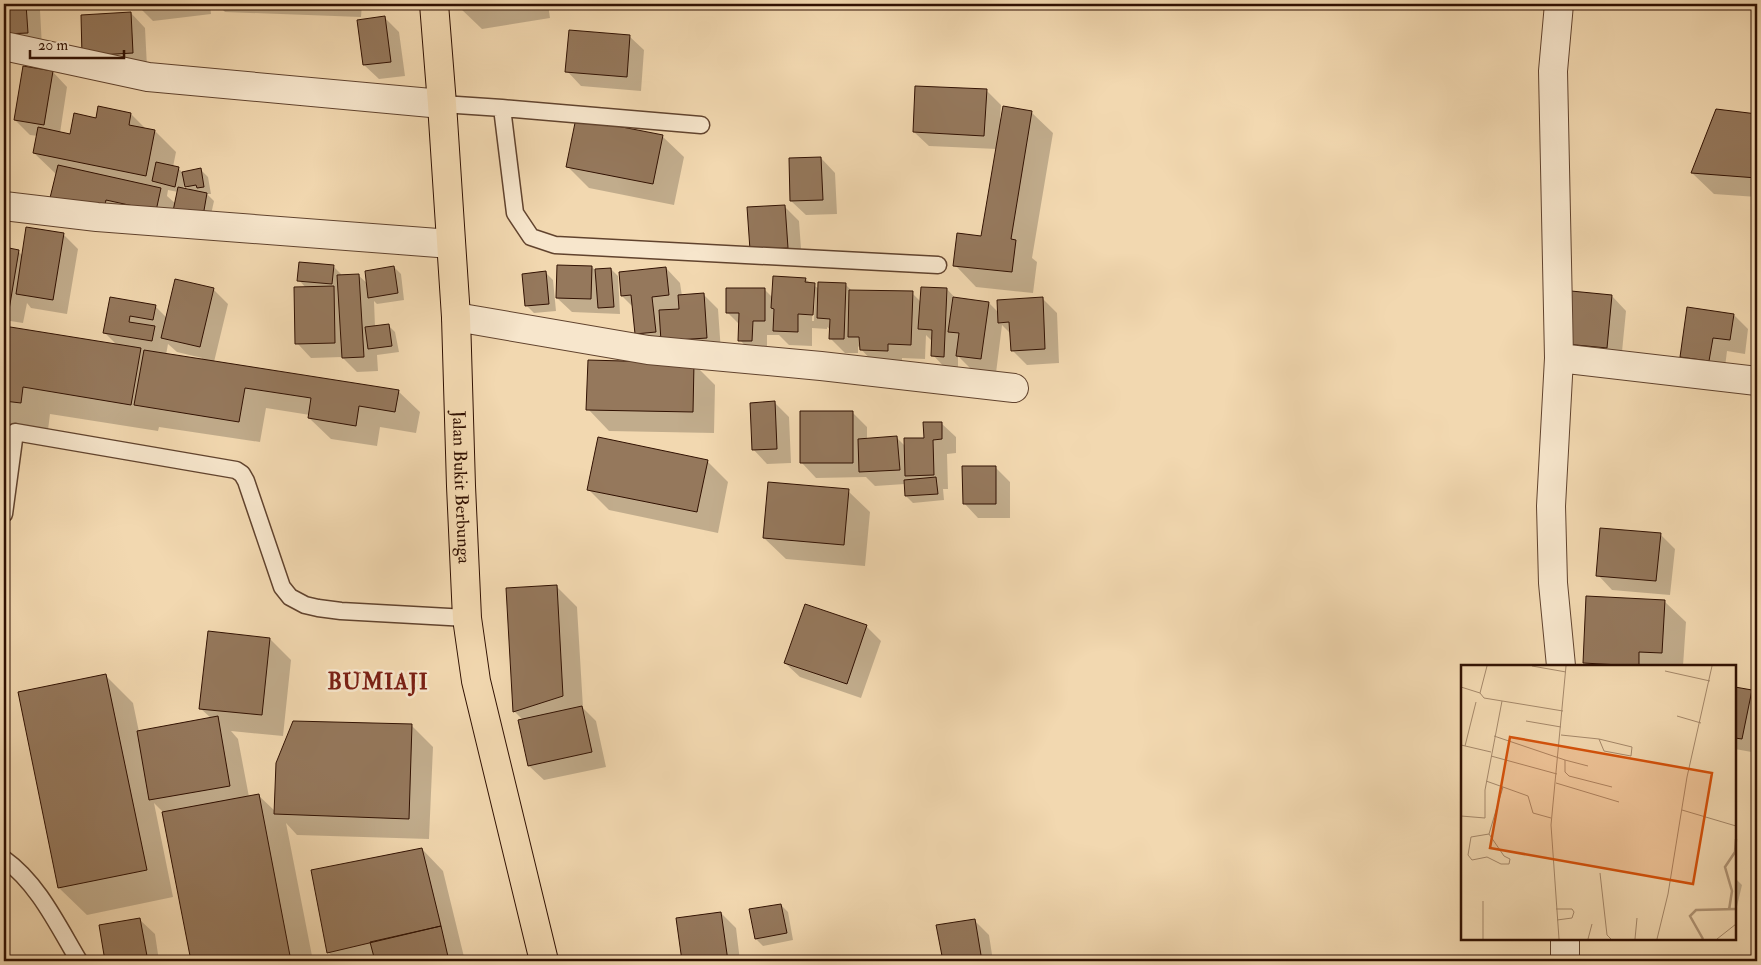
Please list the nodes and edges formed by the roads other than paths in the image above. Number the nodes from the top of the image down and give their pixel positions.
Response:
1 (434, 4) edge
2 (1559, 4) edge
3 (4, 46) edge
4 (442, 104) junction
5 (502, 108) junction
6 (701, 125) dead end
7 (4, 206) edge
8 (451, 244) junction
9 (938, 265) dead end
10 (456, 317) junction
11 (1559, 358) junction
12 (1757, 381) edge
13 (1014, 388) dead end
14 (9, 431) edge
15 (4, 514) edge
16 (467, 618) junction
17 (1561, 665) edge
18 (4, 859) edge
19 (1565, 940) edge
20 (79, 961) edge
21 (544, 961) edge
22 (1566, 961) edge

1 - 4 main road, Jalan Bukit Berbunga
2 - 11 street
3 - 4 street
4 - 5 lane
4 - 8 main road, Jalan Bukit Berbunga
5 - 6 lane
5 - 9 lane
7 - 8 street
8 - 10 main road, Jalan Bukit Berbunga
10 - 13 street
10 - 16 main road, Jalan Bukit Berbunga
11 - 12 street
11 - 17 street
14 - 15 lane
14 - 16 lane
16 - 21 main road, Jalan Bukit Berbunga
18 - 20 lane
19 - 22 street

